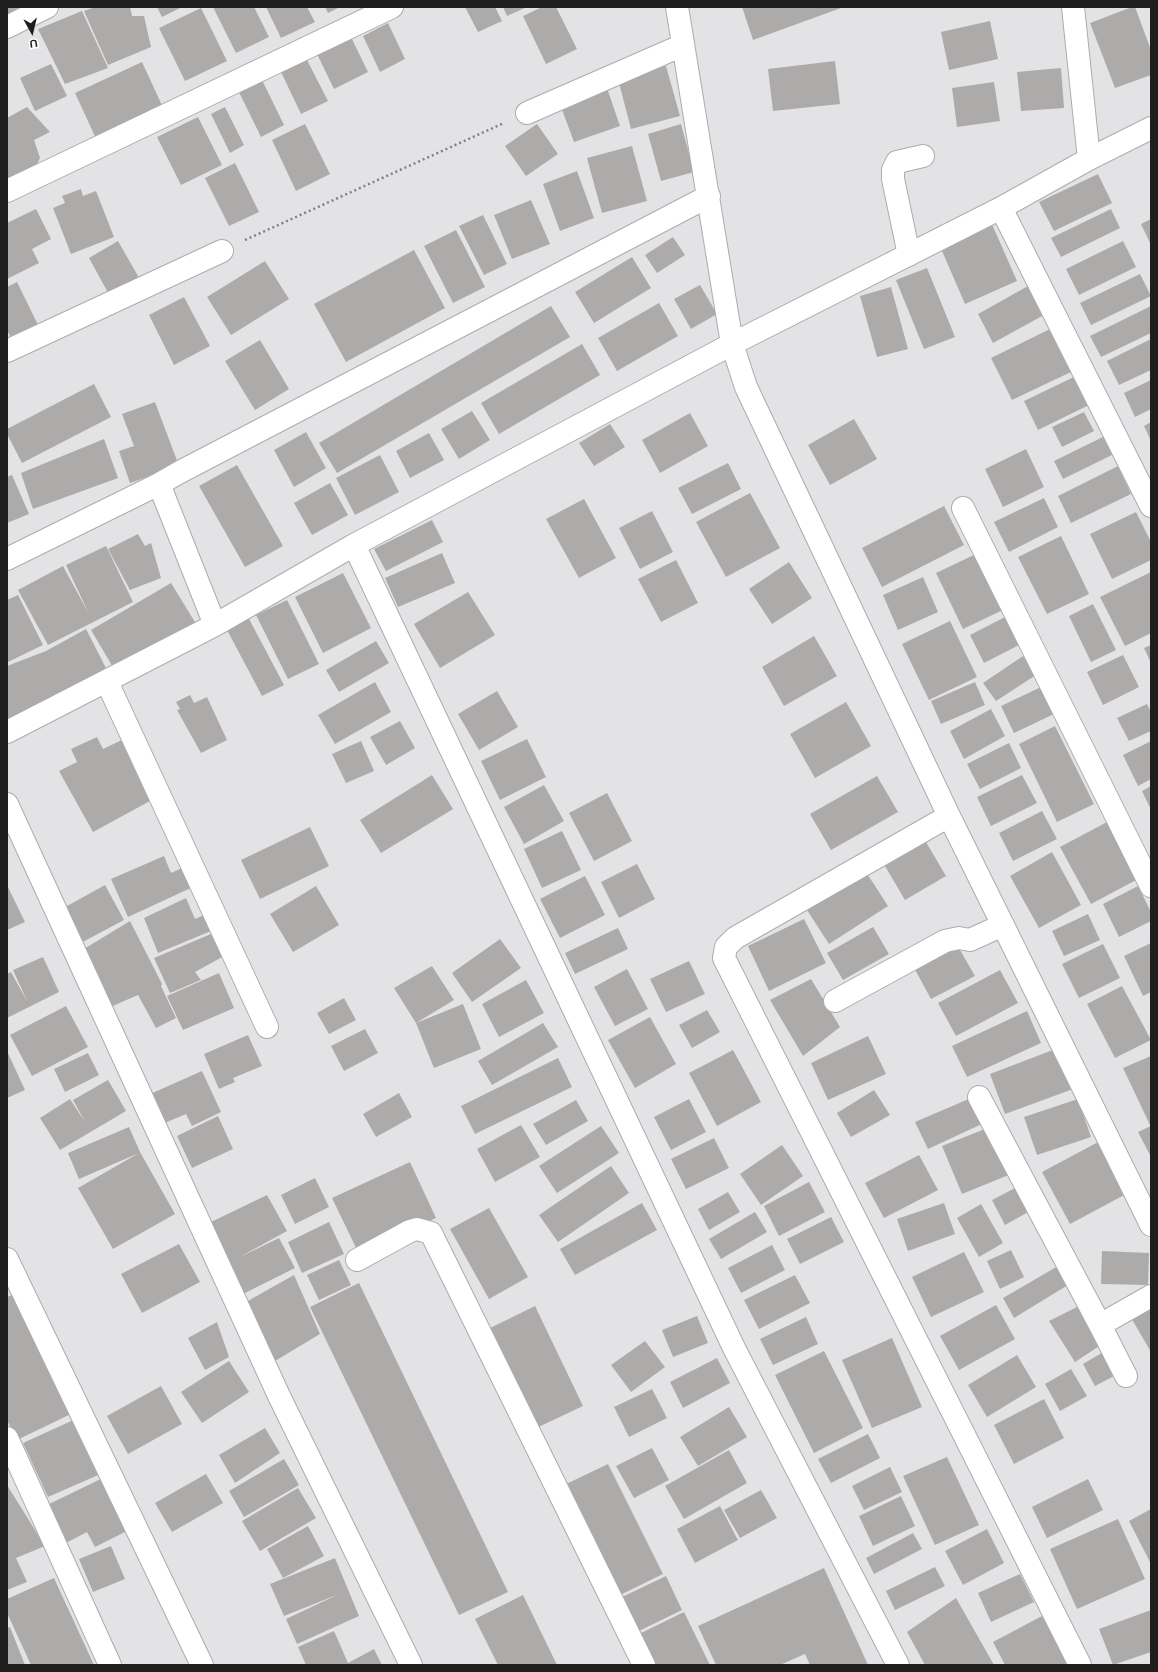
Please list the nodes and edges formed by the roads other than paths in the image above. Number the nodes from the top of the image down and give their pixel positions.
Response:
1 (47, 7) edge
2 (392, 7) edge
3 (677, 7) edge
4 (1073, 7) edge
5 (7, 27) edge
6 (683, 45) junction
7 (527, 113) road end
8 (1151, 128) edge
9 (923, 156) dead end
10 (1089, 159) junction
11 (7, 191) edge
12 (709, 196) junction
13 (1000, 208) junction
14 (222, 251) road end
15 (909, 255) junction
16 (732, 344) junction
17 (7, 352) edge
18 (159, 484) junction
19 (1151, 506) edge
20 (963, 508) dead end
21 (354, 545) junction
22 (7, 559) edge
23 (216, 625) junction
24 (107, 682) junction
25 (7, 732) edge
26 (7, 804) edge
27 (949, 816) junction
28 (1151, 886) edge
29 (1003, 925) junction
30 (835, 1001) dead end
31 (267, 1027) dead end
32 (979, 1097) dead end
33 (1151, 1225) edge
34 (7, 1259) edge
35 (357, 1260) dead end
36 (1151, 1296) edge
37 (1100, 1325) junction
38 (1126, 1376) dead end
39 (7, 1438) edge
40 (110, 1665) edge
41 (202, 1665) edge
42 (411, 1665) edge
43 (644, 1665) edge
44 (898, 1665) edge
45 (1080, 1665) edge

1 - 5 street
2 - 11 street
3 - 6 street
4 - 10 street
6 - 7 street
6 - 12 street
8 - 10 street
9 - 15 street
10 - 13 street
12 - 16 street
12 - 18 street
13 - 15 street
13 - 19 street
14 - 17 street
15 - 16 street
16 - 21 street
16 - 27 street
18 - 22 street
18 - 23 street
20 - 28 street
21 - 23 street
21 - 44 street
23 - 24 street
24 - 25 street
24 - 31 street
26 - 42 street
27 - 29 street
27 - 45 street
29 - 30 street
29 - 33 street
32 - 37 street
34 - 41 street
35 - 43 street
36 - 37 street
37 - 38 street
39 - 40 street

